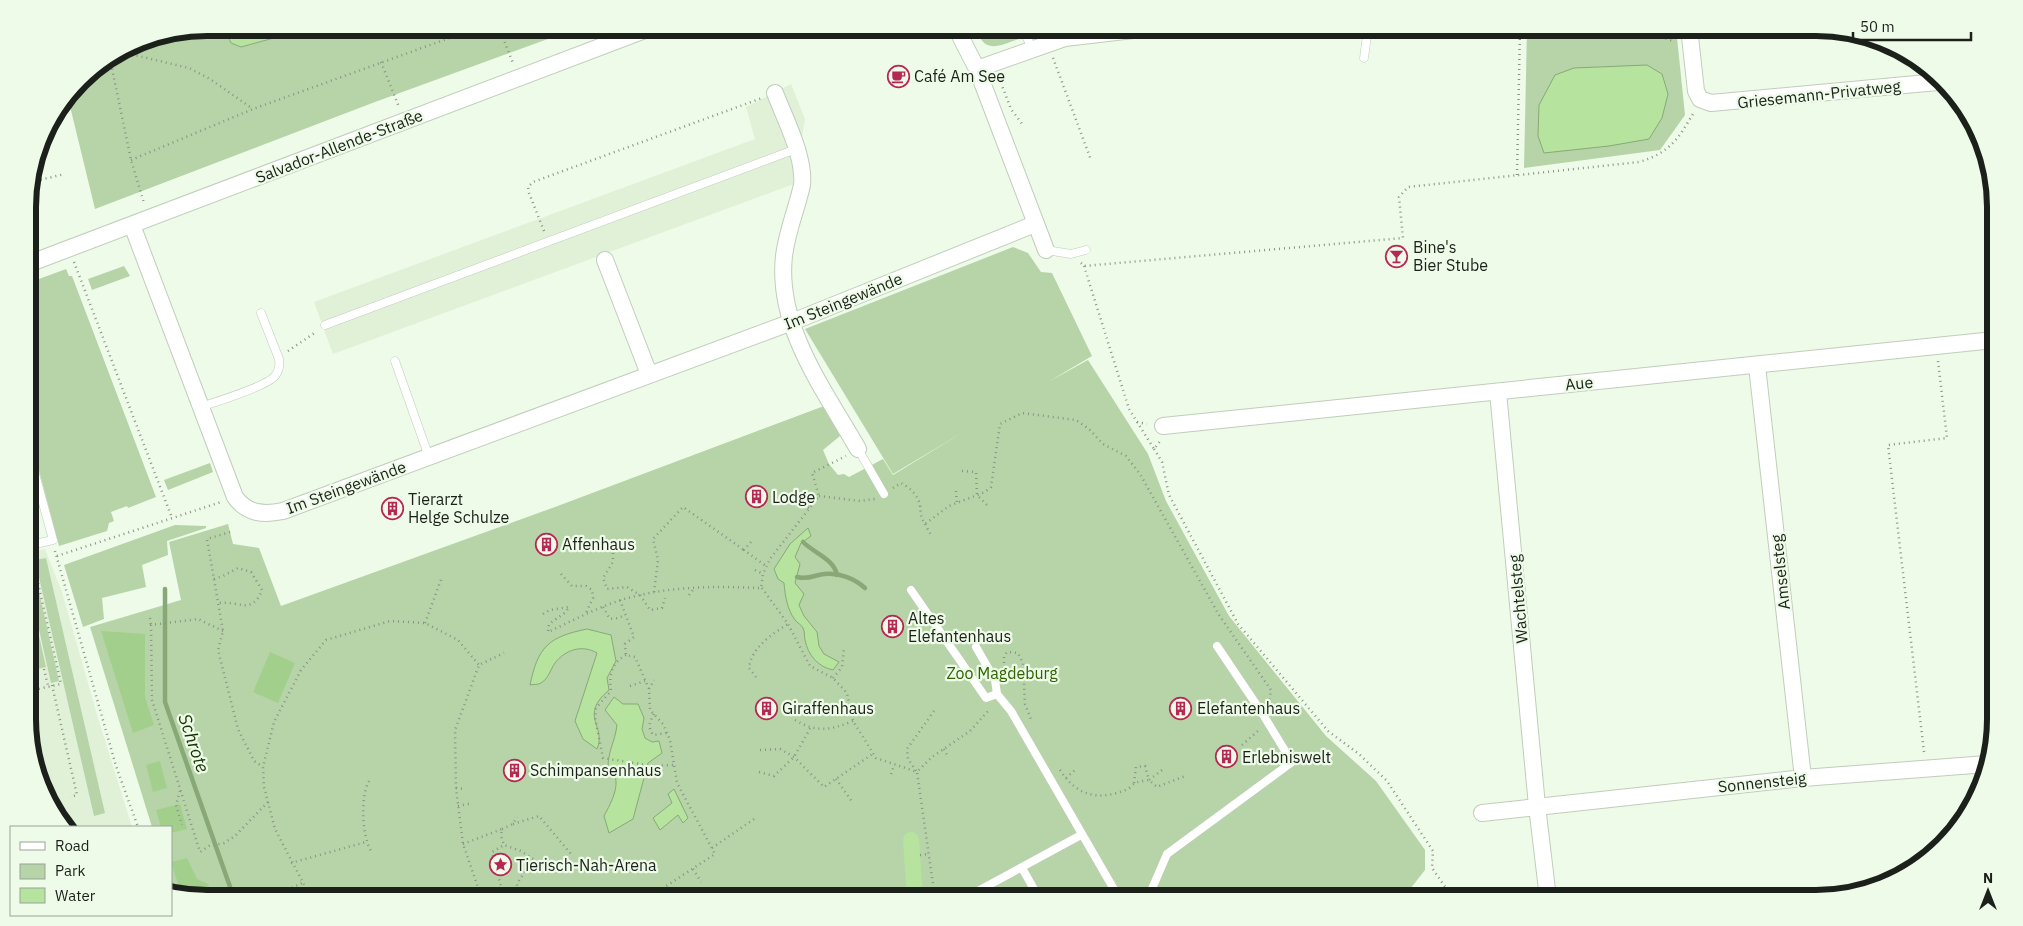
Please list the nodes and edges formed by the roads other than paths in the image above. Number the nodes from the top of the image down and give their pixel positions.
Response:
1 (1030, 36) edge
2 (1071, 36) edge
3 (1367, 36) edge
4 (1690, 36) edge
5 (627, 37) edge
6 (960, 37) edge
7 (1040, 46) junction
8 (1364, 58) dead end
9 (977, 69) junction
10 (1933, 83) edge
11 (775, 93) road end
12 (796, 149) junction
13 (1035, 224) junction
14 (132, 225) junction
15 (1046, 250) joint
16 (1086, 250) dead end
17 (605, 260) dead end
18 (37, 261) edge
19 (261, 313) dead end
20 (792, 322) junction
21 (326, 325) road end
22 (1987, 341) edge
23 (395, 361) dead end
24 (1757, 366) junction
25 (649, 374) junction
26 (1498, 392) junction
27 (200, 408) junction
28 (1163, 426) road end
29 (858, 449) joint
30 (429, 457) junction
31 (36, 480) edge
32 (884, 494) road end
33 (36, 544) edge
34 (911, 590) dead end
35 (1217, 646) dead end
36 (976, 647) dead end
37 (997, 694) junction
38 (1981, 764) edge
39 (1803, 778) junction
40 (1537, 806) junction
41 (1482, 813) dead end
42 (1081, 835) junction
43 (1022, 868) junction
44 (1034, 889) edge
45 (1114, 889) edge
46 (1152, 889) edge
47 (1547, 889) edge
48 (989, 890) edge

1 - 7 lane
2 - 7 street
3 - 8 lane
4 - 10 street, Griesemann-Privatweg
5 - 14 street, Salvador-Allende-Straße
6 - 9 street
7 - 9 street
9 - 13 street
11 - 12 street
12 - 20 street
12 - 21 lane
13 - 15 street
13 - 20 street, Im Steingewände
14 - 18 street, Salvador-Allende-Straße
14 - 27 street
15 - 16 lane
17 - 25 street
19 - 27 lane
20 - 25 street, Im Steingewände
20 - 29 street
22 - 24 street, Aue
23 - 30 lane
24 - 26 street, Aue
24 - 39 street, Amselsteg
25 - 30 street, Im Steingewände
26 - 28 street, Aue
26 - 40 street, Wachtelsteg
27 - 30 street, Im Steingewände
29 - 32 lane
31 - 33 lane
34 - 37 lane
35 - 46 lane
36 - 37 lane
37 - 42 lane
38 - 39 street, Sonnensteig
39 - 40 street, Sonnensteig
40 - 41 street, Sonnensteig
40 - 47 street
42 - 43 lane
42 - 45 lane
43 - 44 lane
43 - 48 lane

